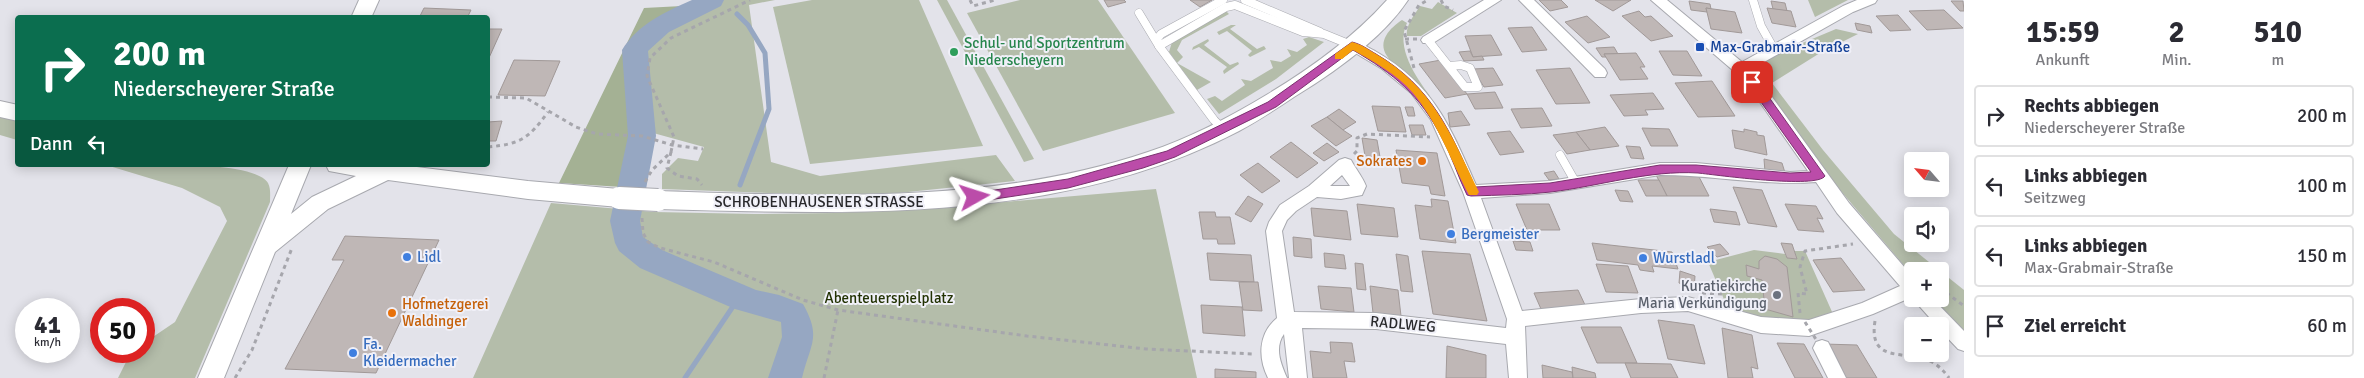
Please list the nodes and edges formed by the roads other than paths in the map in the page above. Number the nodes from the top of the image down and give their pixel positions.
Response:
1 (369, 0) edge
2 (1223, 0) edge
3 (1245, 0) edge
4 (1398, 0) edge
5 (1494, 0) edge
6 (1526, 0) edge
7 (1658, 0) edge
8 (1752, 0) edge
9 (1867, 0) edge
10 (1139, 13) dead end
11 (362, 15) edge
12 (1324, 34) junction
13 (1428, 40) joint
14 (1352, 45) junction
15 (1159, 46) junction
16 (1775, 51) junction
17 (1449, 66) dead end
18 (1741, 69) junction
19 (1600, 74) dead end
20 (0, 109) edge
21 (15, 112) edge
22 (1224, 130) junction
23 (1560, 155) dead end
24 (299, 167) edge
25 (351, 167) edge
26 (386, 172) junction
27 (1820, 176) junction
28 (1576, 183) junction
29 (1314, 191) junction
30 (1471, 192) junction
31 (266, 248) junction
32 (1904, 280) edge
33 (1904, 292) edge
34 (1930, 307) edge
35 (1289, 321) junction
36 (1515, 328) junction
37 (1964, 343) edge
38 (1819, 345) road end
39 (211, 378) edge
40 (1278, 378) edge
41 (1298, 378) edge
42 (1518, 378) edge
43 (1837, 378) edge

1 - 11 main road
2 - 15 lane
3 - 12 lane
4 - 14 main road, SCHROBENHAUSENER STRASSE
5 - 13 street
6 - 19 street
7 - 18 street
8 - 16 lane
9 - 16 street
10 - 15 lane
12 - 14 lane
12 - 15 lane
13 - 17 lane
14 - 22 main road, SCHROBENHAUSENER STRASSE
14 - 30 street
15 - 22 lane
16 - 18 street
18 - 27 street
20 - 21 main road
22 - 26 main road, SCHROBENHAUSENER STRASSE, bridge
23 - 28 lane
24 - 31 main road
25 - 26 main road, SCHROBENHAUSENER STRASSE
26 - 31 main road
27 - 28 street
27 - 32 street
28 - 30 street
29 - 29 street
29 - 35 street
30 - 36 street
31 - 39 main road
33 - 36 street, RADLWEG
34 - 37 street
35 - 36 street, RADLWEG
35 - 40 street
35 - 41 street
36 - 42 street
38 - 43 street

